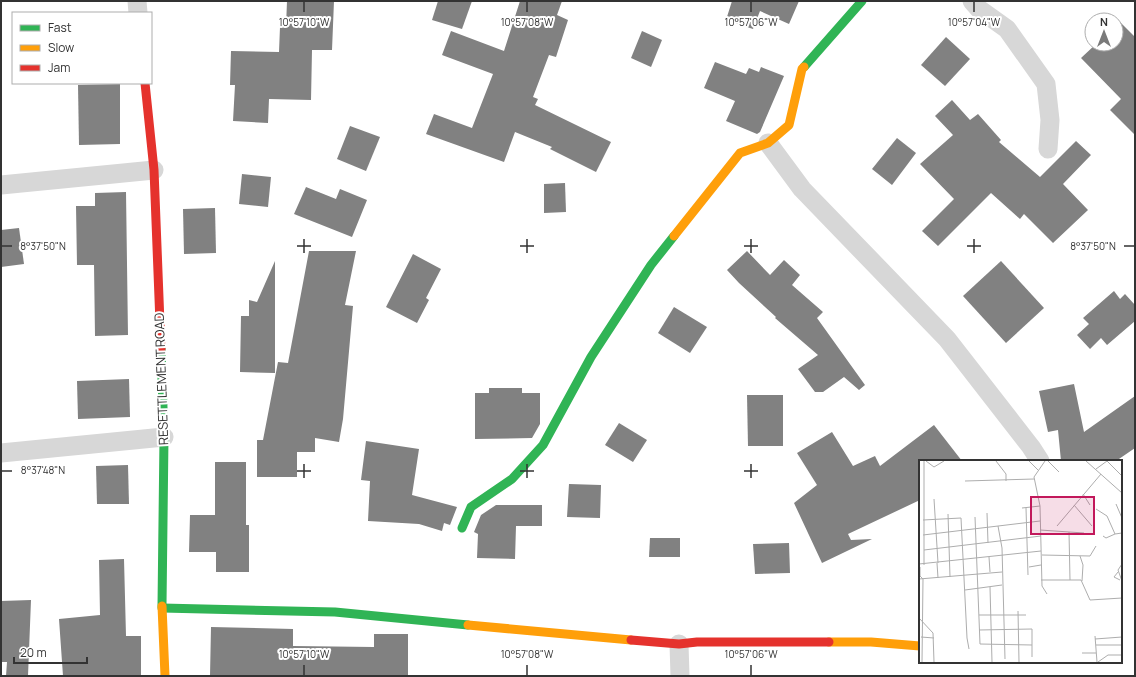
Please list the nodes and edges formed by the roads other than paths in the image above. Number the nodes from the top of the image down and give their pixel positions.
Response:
1 (137, 1) edge
2 (862, 1) edge
3 (972, 1) edge
4 (138, 12) edge
5 (145, 84) edge
6 (768, 143) junction
7 (1048, 149) dead end
8 (154, 170) junction
9 (1, 185) edge
10 (164, 436) junction
11 (1, 453) edge
12 (1039, 460) edge
13 (462, 528) dead end
14 (162, 608) junction
15 (678, 644) junction
16 (919, 646) edge
17 (166, 676) edge
18 (680, 676) edge

1 - 4 street
2 - 6 street
3 - 7 street
5 - 8 street, RESETTLEMENT ROAD
6 - 12 street
6 - 13 street
8 - 9 street
8 - 10 street, RESETTLEMENT ROAD
10 - 11 street
10 - 14 street, RESETTLEMENT ROAD
14 - 15 street
14 - 17 street, RESETTLEMENT ROAD
15 - 16 street
15 - 18 street

